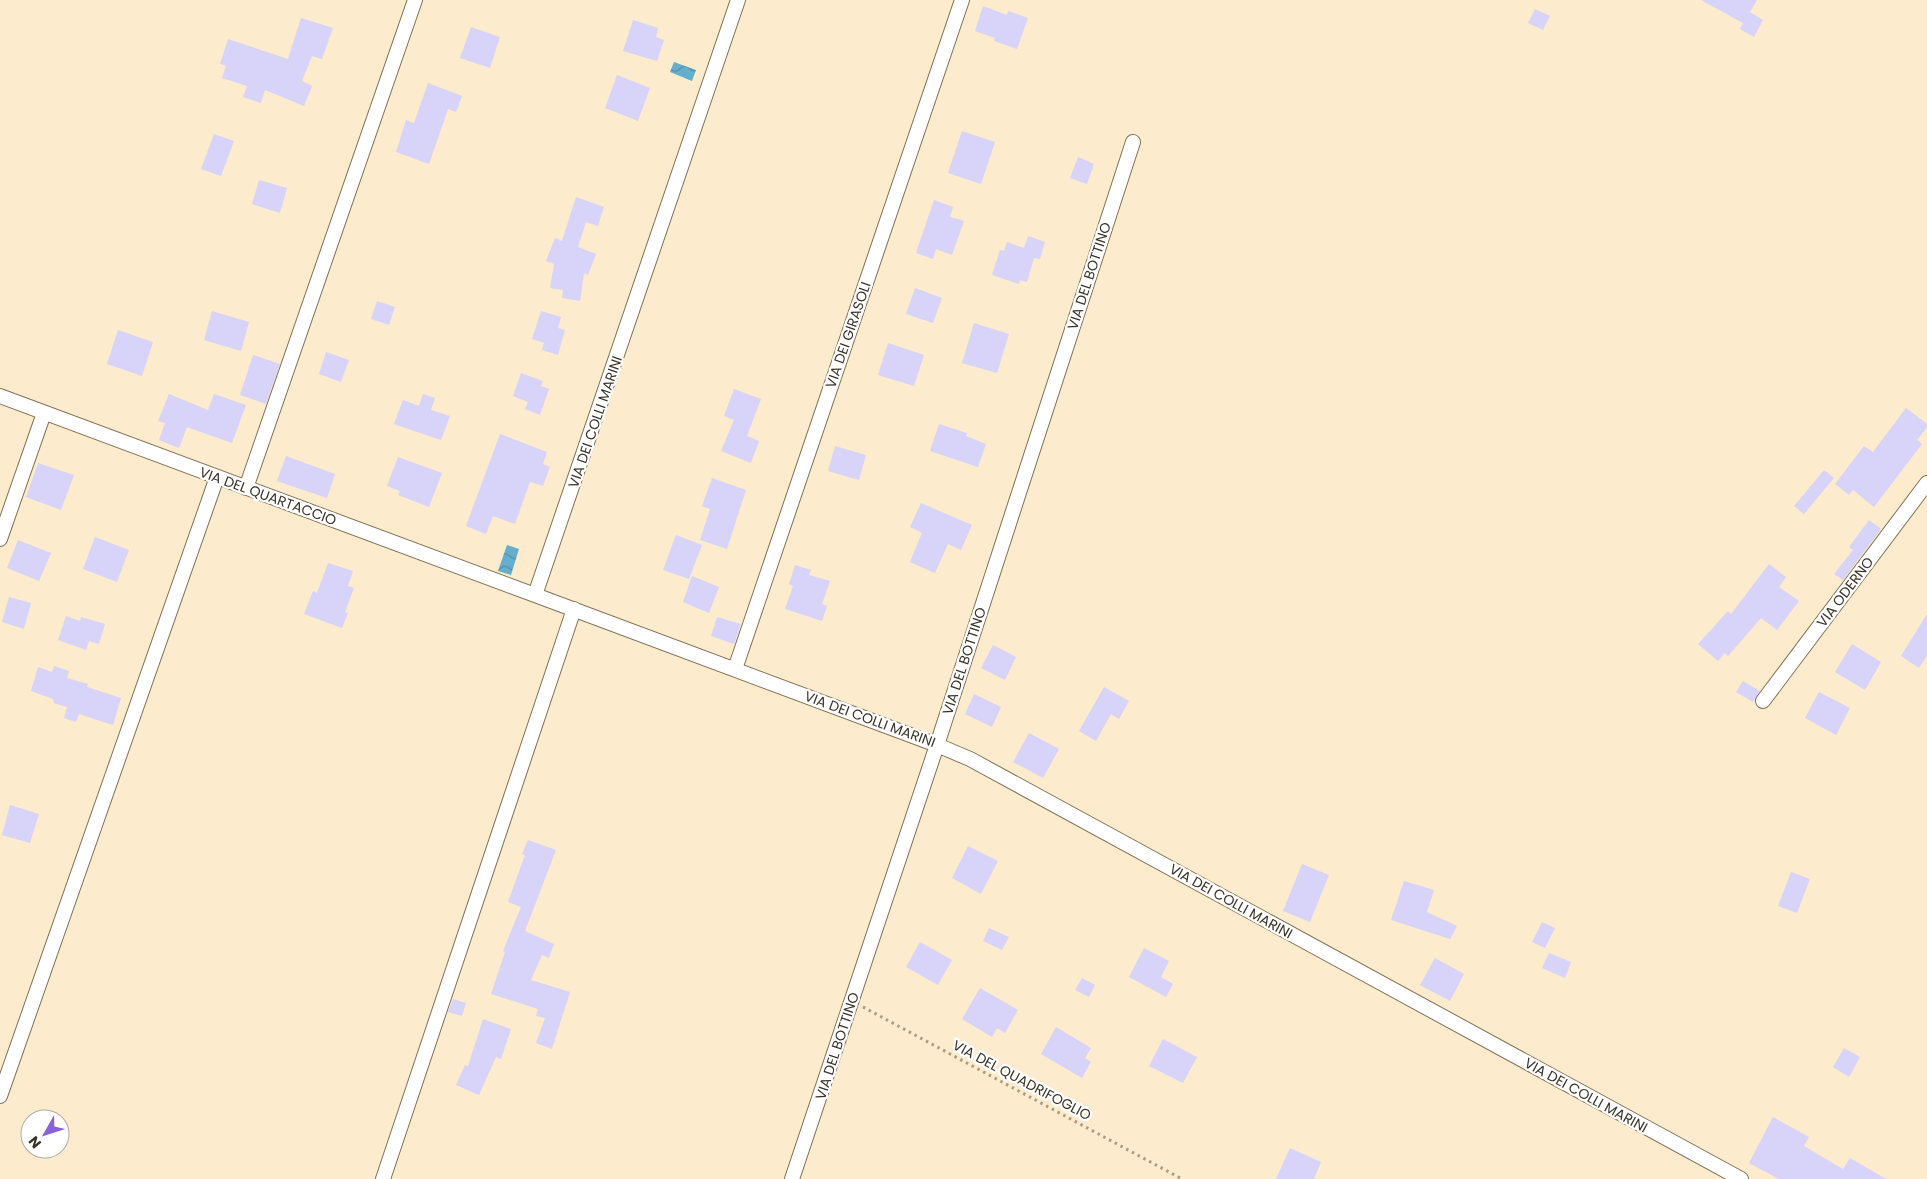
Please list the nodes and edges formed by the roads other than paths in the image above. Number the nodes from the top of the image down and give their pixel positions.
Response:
1 (415, 0) edge
2 (738, 0) edge
3 (962, 0) edge
4 (1133, 142) dead end
5 (0, 396) edge
6 (44, 412) junction
7 (218, 477) junction
8 (1927, 483) edge
9 (246, 488) junction
10 (0, 539) edge
11 (535, 595) junction
12 (574, 609) junction
13 (734, 669) junction
14 (1762, 701) dead end
15 (938, 744) junction
16 (0, 1096) edge
17 (383, 1179) edge
18 (792, 1179) edge
19 (1740, 1179) edge

1 - 9 street
2 - 11 street, VIA DEI COLLI MARINI
3 - 13 street, VIA DEI GIRASOLI
4 - 15 street, VIA DEL BOTTINO
5 - 6 street, VIA DEL QUARTACCIO
6 - 7 street, VIA DEL QUARTACCIO
6 - 10 street
7 - 9 street, VIA DEL QUARTACCIO
7 - 16 street
8 - 14 street, VIA ODERNO
9 - 11 street, VIA DEL QUARTACCIO
11 - 12 street, VIA DEI COLLI MARINI
12 - 13 street, VIA DEI COLLI MARINI
12 - 17 street
13 - 15 street, VIA DEI COLLI MARINI
15 - 18 street, VIA DEL BOTTINO
15 - 19 street, VIA DEI COLLI MARINI

